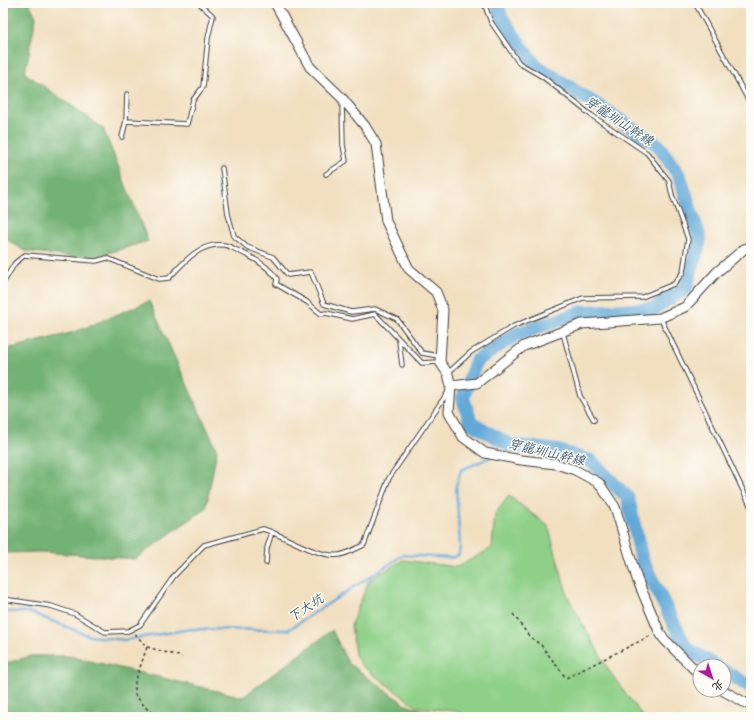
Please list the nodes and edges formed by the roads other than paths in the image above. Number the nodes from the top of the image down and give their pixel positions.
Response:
1 (199, 3) edge
2 (275, 3) edge
3 (484, 3) edge
4 (695, 3) edge
5 (127, 94) dead end
6 (342, 98) junction
7 (751, 105) edge
8 (126, 121) junction
9 (122, 137) dead end
10 (222, 168) dead end
11 (326, 174) dead end
12 (751, 247) edge
13 (3, 283) edge
14 (660, 318) junction
15 (563, 332) junction
16 (398, 339) junction
17 (440, 359) junction
18 (402, 366) dead end
19 (448, 374) junction
20 (452, 386) junction
21 (594, 420) dead end
22 (751, 507) edge
23 (272, 532) junction
24 (266, 563) dead end
25 (3, 599) edge
26 (692, 667) edge
27 (732, 696) edge
28 (751, 706) edge

1 - 8 lane
2 - 6 street
3 - 19 lane
4 - 7 lane
5 - 8 lane
6 - 11 lane
6 - 17 street
8 - 9 lane
10 - 17 lane
12 - 14 street
13 - 16 lane
14 - 15 street
14 - 22 lane
15 - 20 street
15 - 21 lane
16 - 17 lane
16 - 18 lane
17 - 19 street
19 - 20 street
20 - 23 lane
20 - 26 street
23 - 24 lane
23 - 25 lane
27 - 28 street

